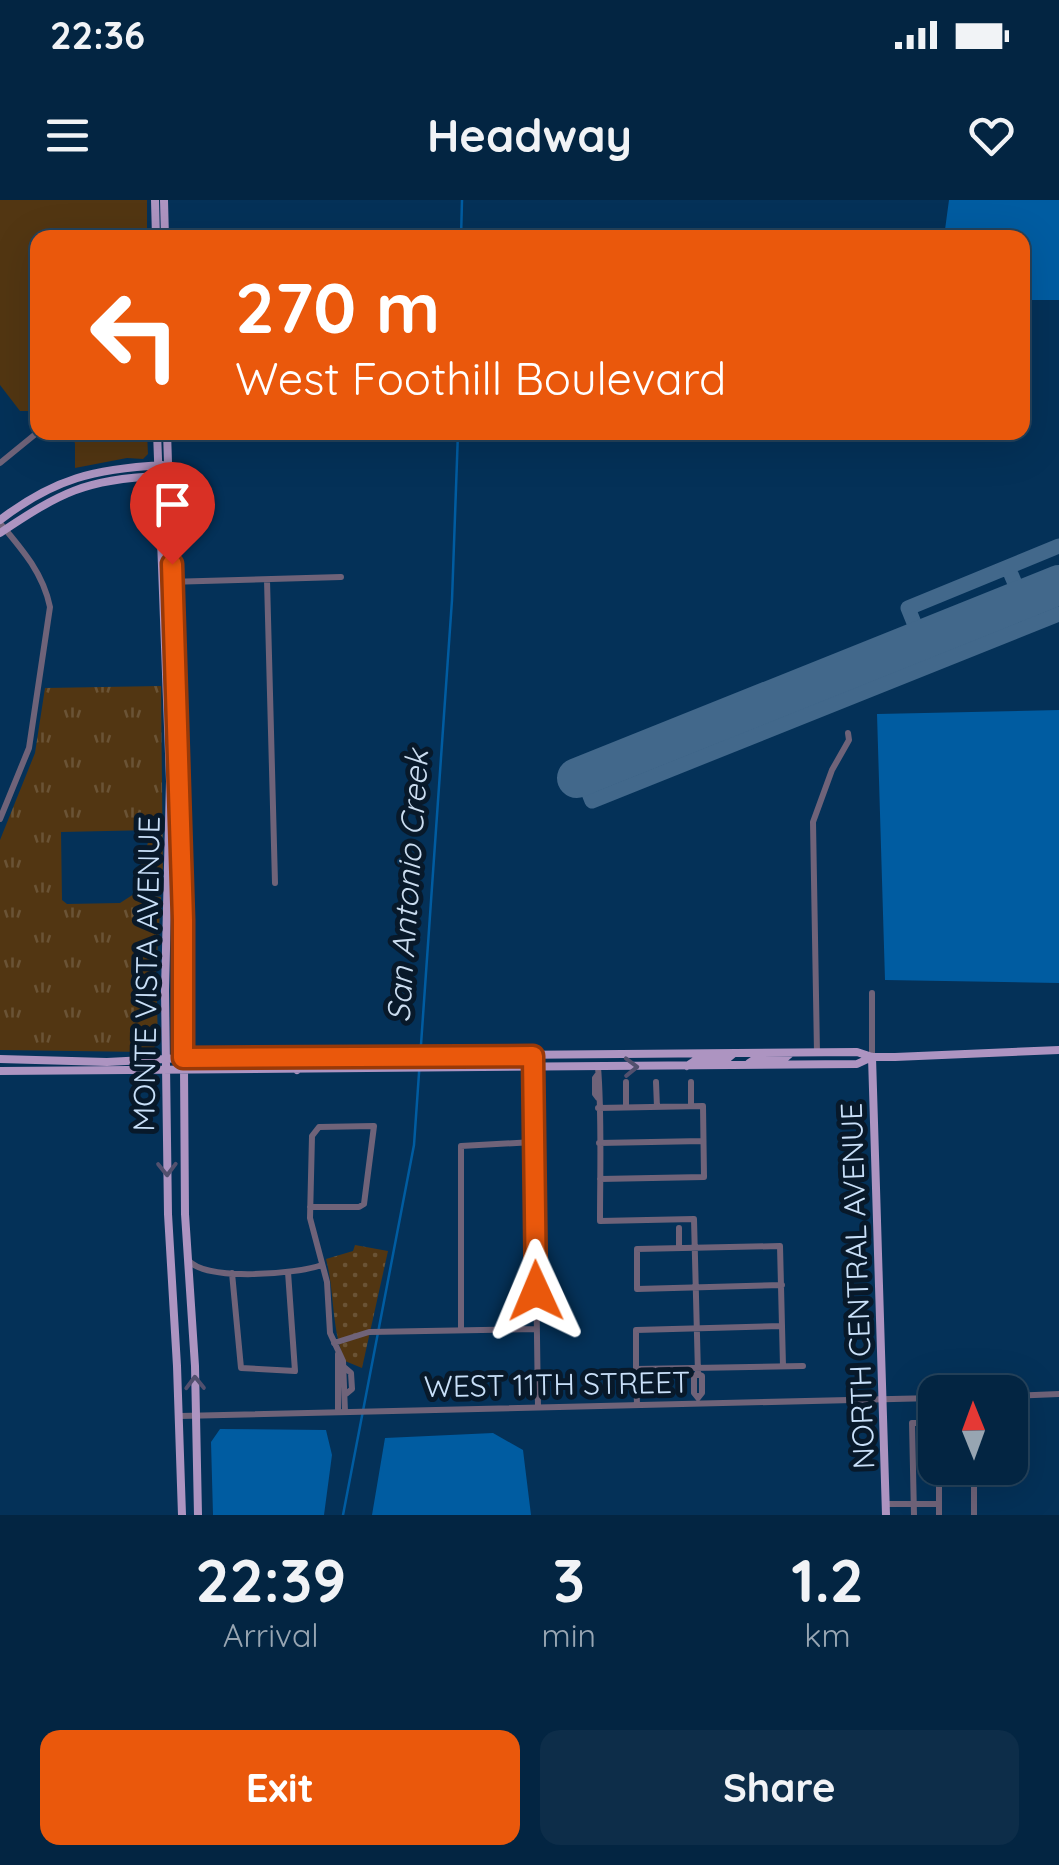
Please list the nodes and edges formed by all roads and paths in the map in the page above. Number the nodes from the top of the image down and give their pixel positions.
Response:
1 (155, 200) edge
2 (164, 200) edge
3 (156, 230) edge
4 (165, 230) edge
5 (30, 439) edge
6 (157, 440) edge
7 (167, 440) edge
8 (0, 450) edge
9 (3, 461) edge
10 (169, 470) junction
11 (158, 471) junction
12 (1, 526) edge
13 (341, 578) dead end
14 (267, 580) junction
15 (172, 582) junction
16 (161, 583) junction
17 (848, 732) dead end
18 (0, 819) edge
19 (275, 883) dead end
20 (872, 994) dead end
21 (1059, 1050) edge
22 (817, 1052) junction
23 (791, 1053) junction
24 (733, 1054) junction
25 (533, 1056) junction
26 (336, 1057) junction
27 (872, 1057) junction
28 (183, 1058) junction
29 (0, 1059) edge
30 (166, 1061) junction
31 (749, 1065) junction
32 (687, 1066) junction
33 (533, 1068) junction
34 (0, 1070) edge
35 (183, 1070) junction
36 (297, 1070) junction
37 (598, 1071) junction
38 (166, 1072) junction
39 (626, 1082) dead end
40 (656, 1082) dead end
41 (691, 1082) dead end
42 (691, 1106) junction
43 (626, 1107) junction
44 (657, 1107) junction
45 (598, 1108) junction
46 (704, 1141) junction
47 (534, 1142) junction
48 (599, 1143) junction
49 (600, 1179) junction
50 (310, 1208) junction
51 (678, 1228) dead end
52 (695, 1247) junction
53 (679, 1248) junction
54 (187, 1260) junction
55 (322, 1265) junction
56 (288, 1272) junction
57 (232, 1274) junction
58 (782, 1286) junction
59 (696, 1288) junction
60 (782, 1326) junction
61 (537, 1328) junction
62 (696, 1328) junction
63 (461, 1330) junction
64 (334, 1343) junction
65 (783, 1366) junction
66 (803, 1366) dead end
67 (341, 1368) junction
68 (636, 1369) junction
69 (698, 1371) junction
70 (1059, 1394) edge
71 (1028, 1395) edge
72 (882, 1398) junction
73 (918, 1398) edge
74 (698, 1401) junction
75 (638, 1405) junction
76 (538, 1407) junction
77 (342, 1412) junction
78 (180, 1416) junction
79 (195, 1416) junction
80 (918, 1423) edge
81 (939, 1485) edge
82 (974, 1485) edge
83 (886, 1504) junction
84 (914, 1504) junction
85 (939, 1504) junction
86 (182, 1515) edge
87 (198, 1515) edge
88 (886, 1515) edge
89 (914, 1515) edge
90 (940, 1515) edge
91 (974, 1515) edge

1 - 3 main road
2 - 4 main road
5 - 9 street
6 - 11 main road, MONTE VISTA AVENUE
7 - 10 main road, MONTE VISTA AVENUE
8 - 9 street
10 - 11 main road
10 - 15 main road, MONTE VISTA AVENUE
11 - 12 main road
11 - 16 main road, MONTE VISTA AVENUE
12 - 18 street
13 - 14 street
14 - 15 street
14 - 19 street
15 - 16 street
15 - 28 main road, MONTE VISTA AVENUE
16 - 30 main road, MONTE VISTA AVENUE
17 - 22 street
20 - 27 street
21 - 27 main road
22 - 23 main road
22 - 27 main road
23 - 24 main road
23 - 31 main road
24 - 25 main road
24 - 32 main road
25 - 26 main road
25 - 33 street
26 - 28 main road
26 - 36 main road
27 - 31 main road
27 - 72 main road, NORTH CENTRAL AVENUE
28 - 30 main road
28 - 35 main road, MONTE VISTA AVENUE
29 - 30 main road
30 - 38 main road, MONTE VISTA AVENUE
31 - 32 main road
37 -> 32 main road
33 - 36 main road
33 - 37 main road
33 - 47 street
34 - 38 main road
35 - 36 main road
35 - 38 main road
35 - 54 main road, MONTE VISTA AVENUE
37 - 45 street
38 -> 78 main road, MONTE VISTA AVENUE
39 - 43 street
40 - 44 street
41 - 42 street
42 - 44 street
42 - 46 street
43 - 44 street
43 - 45 street
45 - 48 street
46 - 48 street
46 - 49 street
47 - 61 street
47 - 63 street
48 - 49 street
49 - 52 street
50 - 50 street
50 - 55 street
51 - 53 street
52 - 53 street
52 - 58 street
52 - 59 street
53 - 59 street
54 - 57 street
79 -> 54 main road, MONTE VISTA AVENUE
55 - 56 street
55 - 64 street
56 - 57 street
56 - 57 street
58 - 59 street
58 - 60 street
59 - 62 street
60 - 62 street
60 - 65 street
61 - 63 street
61 - 76 street
62 - 68 street
62 - 69 street
63 - 64 street
64 - 67 street
65 - 66 street
65 - 69 street
67 - 77 street
67 - 77 street
68 - 69 street
68 - 75 street
69 - 74 street
70 - 71 street
72 - 73 street, WEST 11TH STREET
72 - 74 street, WEST 11TH STREET
72 - 83 main road, NORTH CENTRAL AVENUE
74 - 75 street, WEST 11TH STREET
75 - 76 street, WEST 11TH STREET
76 - 77 street, WEST 11TH STREET
77 - 79 street, WEST 11TH STREET
78 - 79 street, WEST 11TH STREET
78 - 86 main road, MONTE VISTA AVENUE
79 - 87 main road, MONTE VISTA AVENUE
80 - 84 street
81 - 85 street
82 - 91 street
83 - 84 street
83 - 88 main road, NORTH CENTRAL AVENUE
84 - 85 street
84 - 89 street
85 - 90 street

